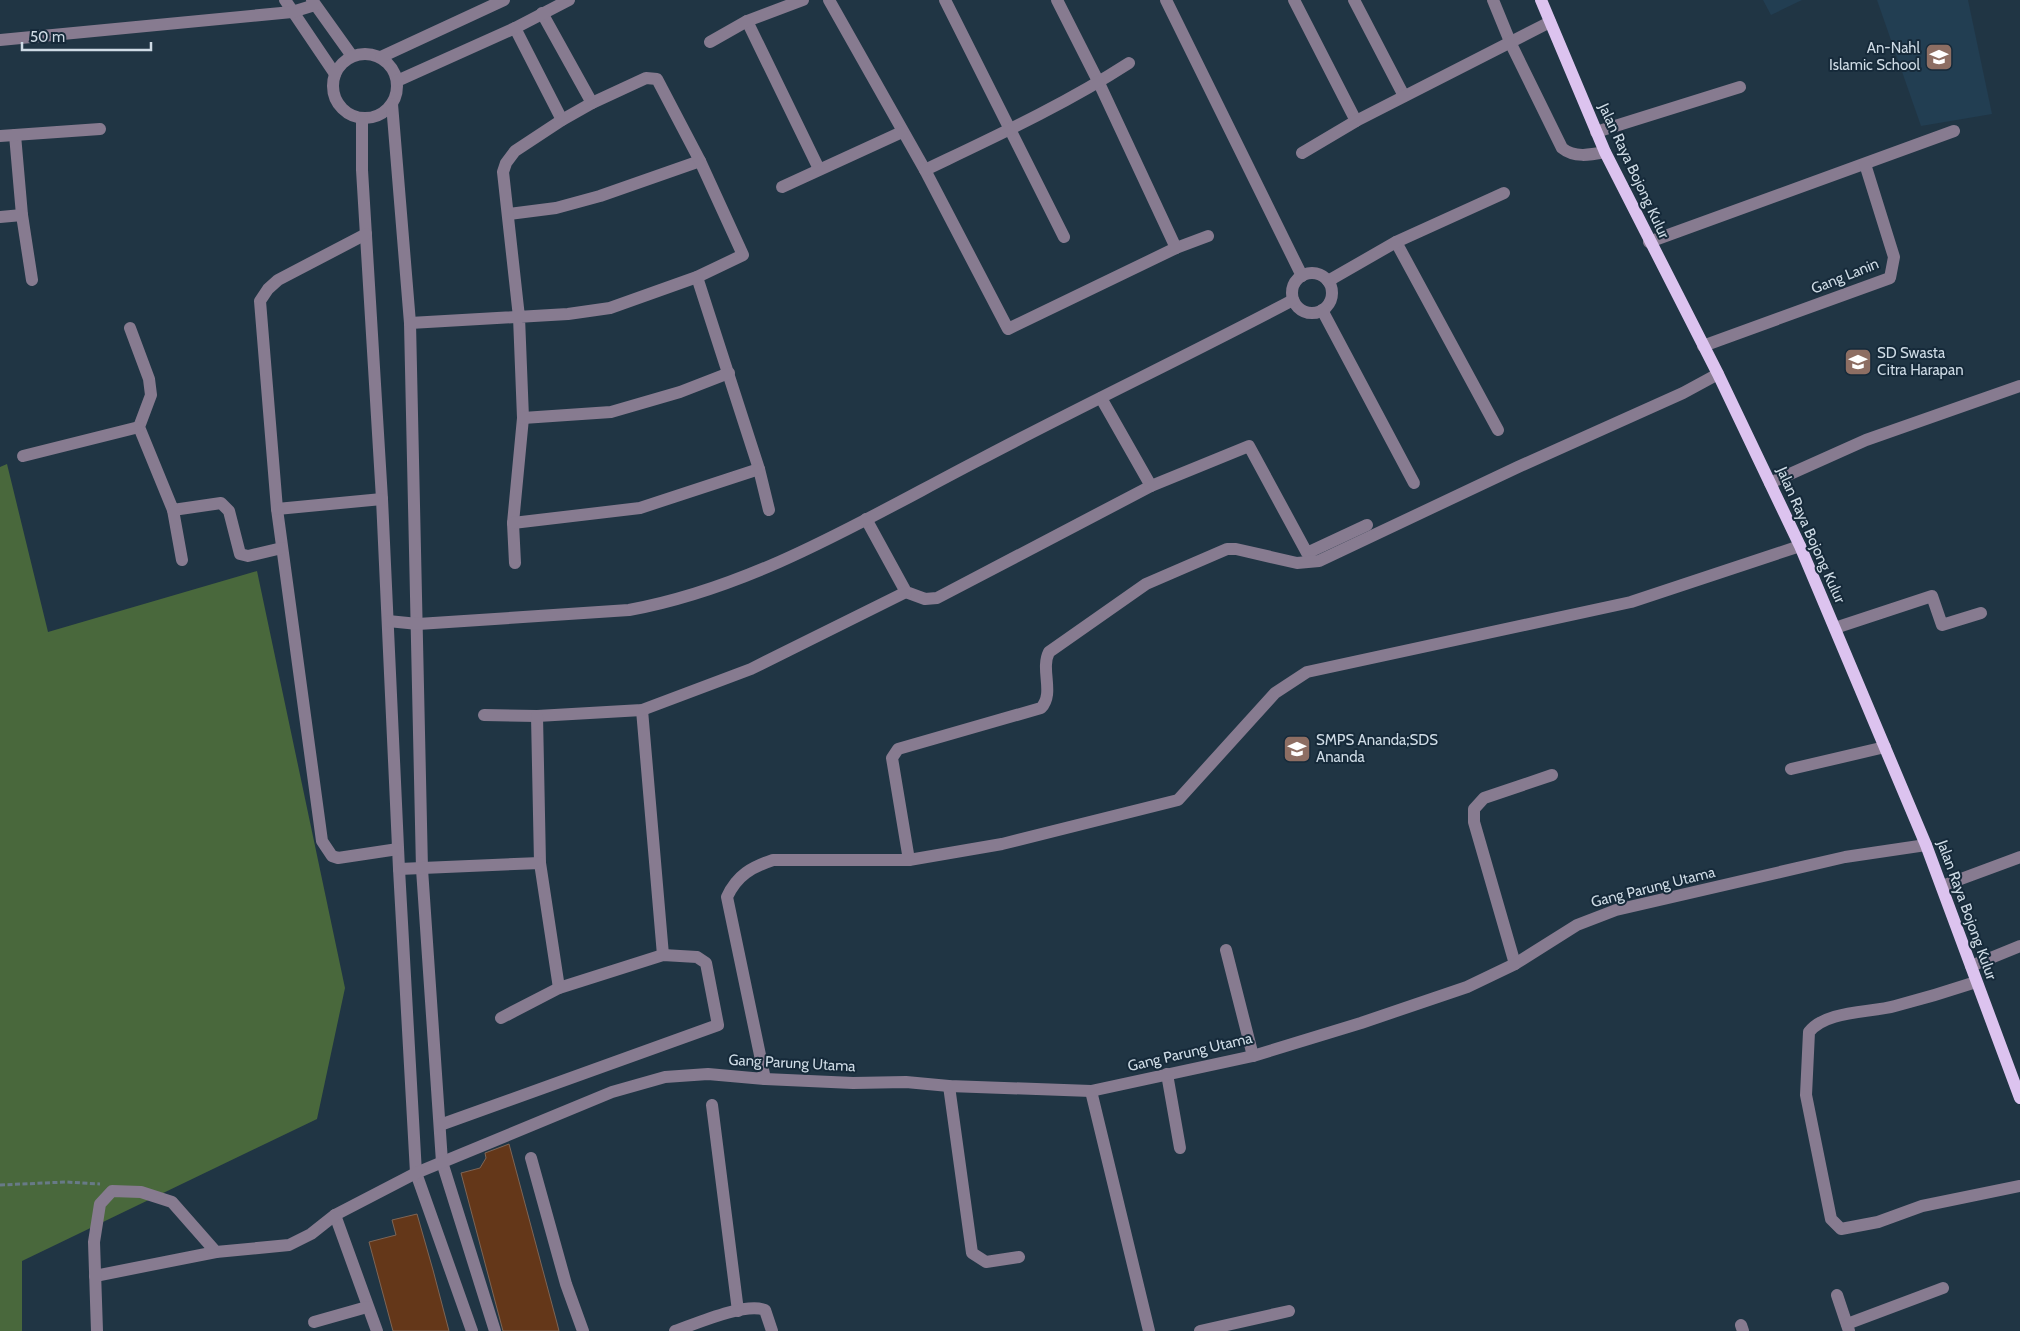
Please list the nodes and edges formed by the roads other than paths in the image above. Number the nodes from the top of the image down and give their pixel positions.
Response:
1 (286, 0) edge
2 (504, 0) edge
3 (569, 0) edge
4 (803, 0) edge
5 (829, 0) edge
6 (945, 0) edge
7 (1057, 0) edge
8 (1166, 0) edge
9 (1294, 0) edge
10 (1354, 0) edge
11 (1493, 0) edge
12 (1541, 0) edge
13 (313, 2) edge
14 (292, 12) junction
15 (542, 13) junction
16 (747, 21) junction
17 (1550, 22) junction
18 (515, 28) junction
19 (0, 40) edge
20 (710, 42) dead end
21 (1511, 44) junction
22 (352, 56) junction
23 (381, 58) junction
24 (1129, 63) dead end
25 (335, 74) junction
26 (397, 81) junction
27 (1099, 83) junction
28 (1740, 87) dead end
29 (1404, 96) junction
30 (592, 103) junction
31 (392, 104) junction
32 (362, 118) junction
33 (562, 120) junction
34 (1356, 121) junction
35 (100, 129) dead end
36 (1009, 130) junction
37 (1954, 131) dead end
38 (902, 132) junction
39 (1596, 132) junction
40 (15, 135) junction
41 (0, 136) edge
42 (1604, 152) junction
43 (1302, 153) dead end
44 (700, 161) junction
45 (1865, 164) junction
46 (819, 168) junction
47 (925, 170) junction
48 (782, 188) dead end
49 (1504, 193) dead end
50 (22, 214) junction
51 (509, 214) junction
52 (0, 217) edge
53 (366, 234) junction
54 (1208, 236) dead end
55 (1064, 237) dead end
56 (1396, 242) junction
57 (1649, 242) junction
58 (1176, 248) junction
59 (1302, 276) junction
60 (697, 277) junction
61 (32, 280) dead end
62 (1328, 282) junction
63 (1293, 300) junction
64 (1322, 310) junction
65 (519, 317) junction
66 (410, 323) junction
67 (130, 328) dead end
68 (1703, 346) junction
69 (728, 373) junction
70 (1718, 374) junction
71 (2020, 386) edge
72 (1101, 398) junction
73 (523, 418) junction
74 (139, 427) junction
75 (1498, 430) dead end
76 (23, 456) dead end
77 (759, 469) junction
78 (1414, 483) dead end
79 (1770, 483) junction
80 (1151, 486) junction
81 (382, 499) junction
82 (277, 509) junction
83 (173, 510) junction
84 (769, 510) dead end
85 (866, 519) junction
86 (513, 523) junction
87 (1367, 525) dead end
88 (1800, 546) junction
89 (282, 548) junction
90 (182, 560) dead end
91 (515, 563) dead end
92 (906, 592) junction
93 (1981, 614) dead end
94 (388, 621) junction
95 (418, 624) junction
96 (1835, 628) junction
97 (642, 710) junction
98 (484, 716) dead end
99 (537, 716) junction
100 (1885, 747) junction
101 (1792, 769) dead end
102 (1552, 775) dead end
103 (1926, 845) junction
104 (398, 849) junction
105 (2020, 857) edge
106 (909, 860) junction
107 (540, 863) junction
108 (399, 869) junction
109 (422, 869) junction
110 (1942, 886) junction
111 (2020, 946) edge
112 (1226, 950) dead end
113 (663, 955) junction
114 (1515, 964) junction
115 (1971, 966) junction
116 (1976, 982) junction
117 (559, 988) junction
118 (501, 1018) dead end
119 (1253, 1056) junction
120 (1168, 1074) junction
121 (765, 1079) junction
122 (949, 1086) junction
123 (1091, 1091) junction
124 (2020, 1098) edge
125 (712, 1105) dead end
126 (440, 1125) junction
127 (1180, 1148) dead end
128 (531, 1158) dead end
129 (442, 1162) junction
130 (416, 1173) junction
131 (2020, 1186) edge
132 (335, 1215) junction
133 (216, 1252) junction
134 (1019, 1257) dead end
135 (95, 1276) junction
136 (1943, 1288) dead end
137 (1837, 1295) dead end
138 (367, 1307) junction
139 (738, 1311) junction
140 (1289, 1311) dead end
141 (314, 1322) dead end
142 (1848, 1327) edge
143 (97, 1331) edge
144 (377, 1331) edge
145 (472, 1331) edge
146 (494, 1331) edge
147 (583, 1331) edge
148 (674, 1331) edge
149 (772, 1331) edge
150 (1149, 1331) edge
151 (1200, 1331) edge

1 - 14 street
2 - 23 street
3 - 15 street
4 - 16 street
5 - 38 street
6 - 36 street
7 - 27 street
8 - 59 street
9 - 34 street
10 - 29 street
11 - 21 street
12 - 17 main road, Jalan Raya Bojong Kulur
13 - 14 street
13 - 22 street
14 - 19 street
14 - 25 street
15 - 18 street
15 - 30 street
16 - 20 street
16 - 46 street
17 - 21 street
17 - 39 main road, Jalan Raya Bojong Kulur
18 - 26 street
18 - 33 street
21 - 29 street
21 - 42 street
22 - 23 street
22 - 25 street
23 - 26 street
24 - 27 street
25 - 32 street
26 - 31 street
27 - 36 street
27 - 58 street
28 - 39 street
29 - 34 street
30 - 33 street
30 - 44 street
31 - 32 street
31 - 66 street
32 - 53 street
33 - 51 street
34 - 43 street
35 - 40 street
36 - 47 street
36 - 55 street
37 - 45 street
38 - 46 street
38 - 47 street
39 - 42 main road, Jalan Raya Bojong Kulur
40 - 41 street
40 - 50 street
42 - 57 main road, Jalan Raya Bojong Kulur
44 - 51 street
44 - 60 street
45 - 57 street
45 - 68 street, Gang Lanin
46 - 48 street
47 - 58 street
49 - 56 street
50 - 52 street
50 - 61 street
51 - 65 street
53 - 81 street
53 - 82 street
54 - 58 street
56 - 62 street
56 - 75 street
57 - 68 main road, Jalan Raya Bojong Kulur
59 - 62 street
59 - 63 street
60 - 65 street
60 - 69 street
62 - 64 street
63 - 64 street
63 - 72 street
64 - 78 street
65 - 66 street
65 - 73 street
66 - 95 street
67 - 74 street
68 - 70 main road, Jalan Raya Bojong Kulur
69 - 73 street
69 - 77 street
70 - 79 main road, Jalan Raya Bojong Kulur
70 - 106 street
71 - 79 street
72 - 80 street
72 - 85 street
73 - 86 street
74 - 76 street
74 - 83 street
77 - 84 street
77 - 86 street
79 - 88 main road, Jalan Raya Bojong Kulur
80 - 87 street
80 - 92 street
81 - 82 street
81 - 94 street
82 - 89 street
83 - 89 street
83 - 90 street
85 - 92 street
85 - 95 street
86 - 91 street
88 - 96 main road, Jalan Raya Bojong Kulur
88 - 106 street
89 - 104 street
92 - 97 street
93 - 96 street
94 - 95 street
94 - 104 street
95 - 109 street
96 - 100 main road, Jalan Raya Bojong Kulur
97 - 99 street
97 - 113 street
98 - 99 street
99 - 107 street
100 - 101 street
100 - 103 main road, Jalan Raya Bojong Kulur
102 - 114 street
103 - 110 main road, Jalan Raya Bojong Kulur
103 - 114 street, Gang Parung Utama
104 - 108 street
105 - 110 street
106 - 121 street
107 - 109 street
107 - 117 street
108 - 109 street
108 - 130 street
109 - 126 street
110 - 115 main road, Jalan Raya Bojong Kulur
111 - 115 street
112 - 119 street
113 - 117 street
113 - 126 street
114 - 119 street, Gang Parung Utama
115 - 116 main road, Jalan Raya Bojong Kulur
116 - 124 main road, Jalan Raya Bojong Kulur
116 - 131 street
117 - 118 street
119 - 120 street, Gang Parung Utama
120 - 123 street, Gang Parung Utama
120 - 127 street
121 - 122 street, Gang Parung Utama
121 - 129 street, Gang Parung Utama
122 - 123 street, Gang Parung Utama
122 - 134 street
123 - 150 street
125 - 139 street
126 - 129 street
128 - 147 street
129 - 130 street, Gang Parung Utama
129 - 146 street
130 - 132 street, Gang Parung Utama
130 - 145 street
132 - 133 street, Gang Parung Utama
132 - 138 street
133 - 135 street, Gang Parung Utama
133 - 135 street
135 - 143 street
136 - 142 street
137 - 142 street
138 - 141 street
138 - 144 street
139 - 148 street
139 - 149 street
140 - 151 street

